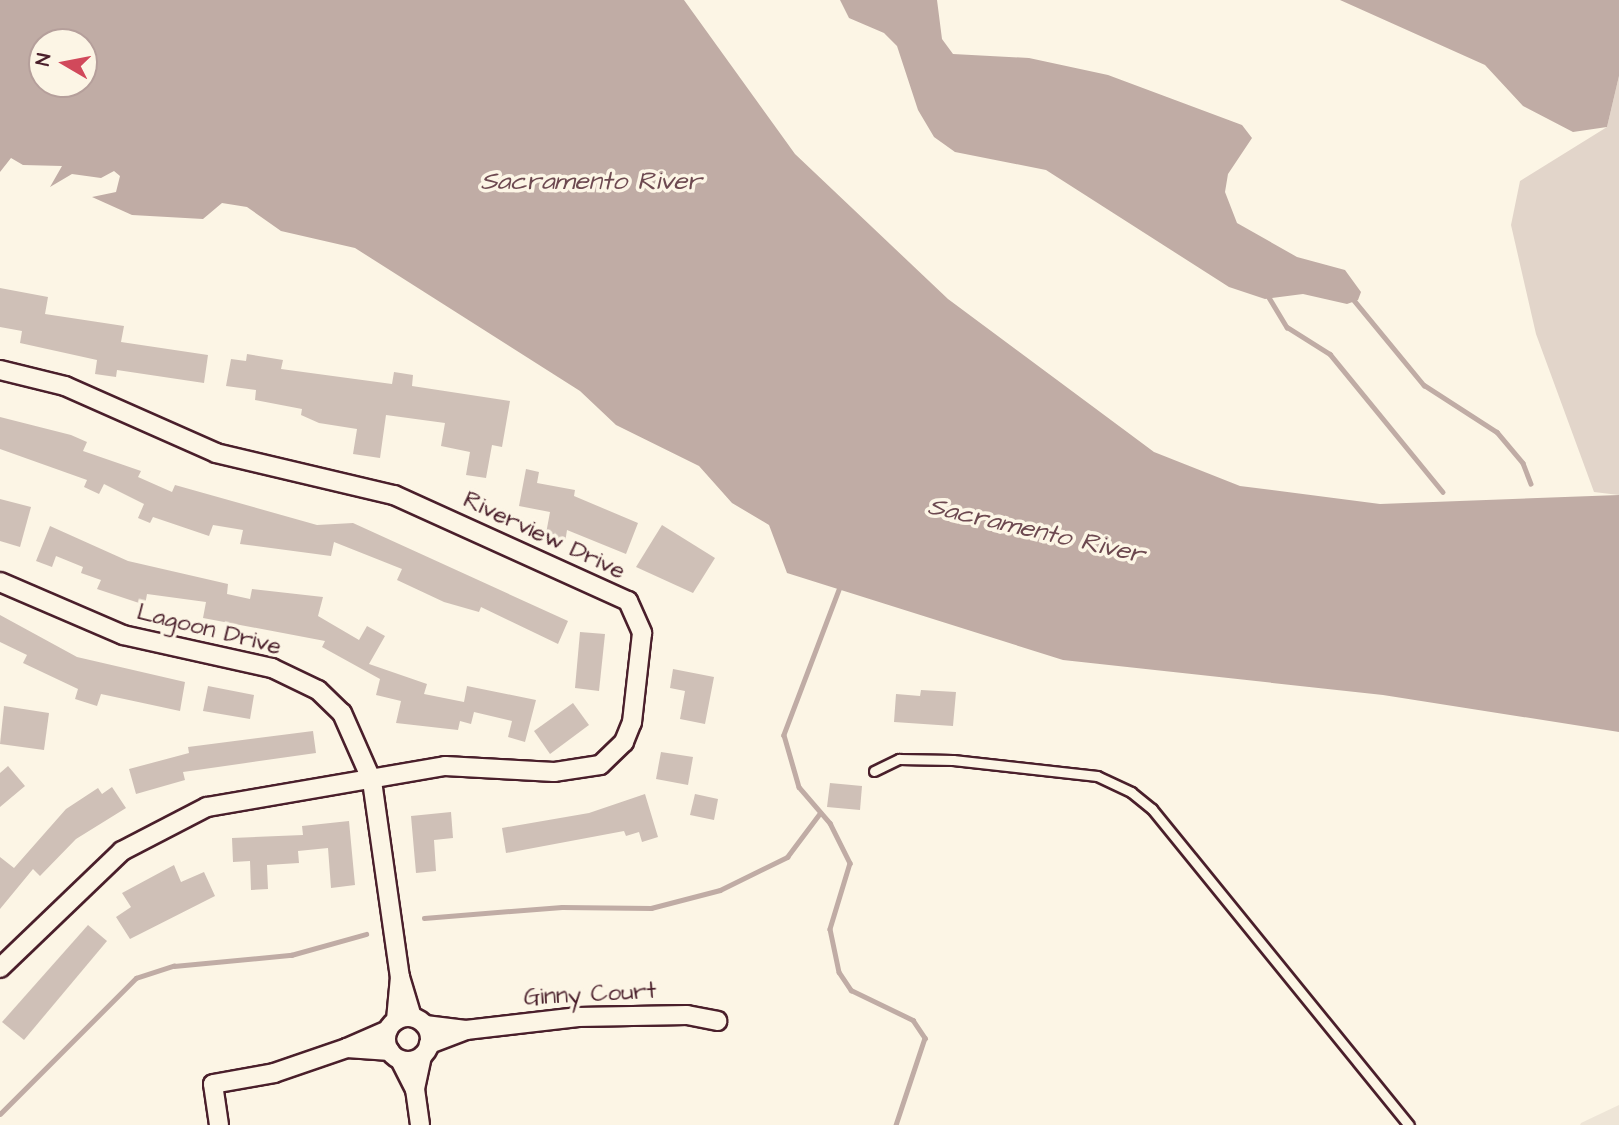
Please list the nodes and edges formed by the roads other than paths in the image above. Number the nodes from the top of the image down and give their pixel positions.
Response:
1 (0, 370) edge
2 (0, 582) edge
3 (874, 771) dead end
4 (372, 780) junction
5 (0, 968) edge
6 (717, 1021) dead end
7 (405, 1023) junction
8 (466, 1030) junction
9 (347, 1048) junction
10 (426, 1050) junction
11 (395, 1055) junction
12 (415, 1089) junction
13 (219, 1125) edge
14 (420, 1125) edge
15 (1409, 1125) edge

1 - 4 street, Riverview Drive
2 - 4 street, Lagoon Drive
3 - 15 lane
4 - 5 street, Riverview Drive
4 - 7 street, Lagoon Drive
6 - 8 street, Ginny Court
7 - 8 street
7 - 9 street
7 - 10 street
7 - 11 street
8 - 10 street
9 - 11 street
9 - 13 street
10 - 11 street
10 - 12 street
11 - 12 street
12 - 14 street

